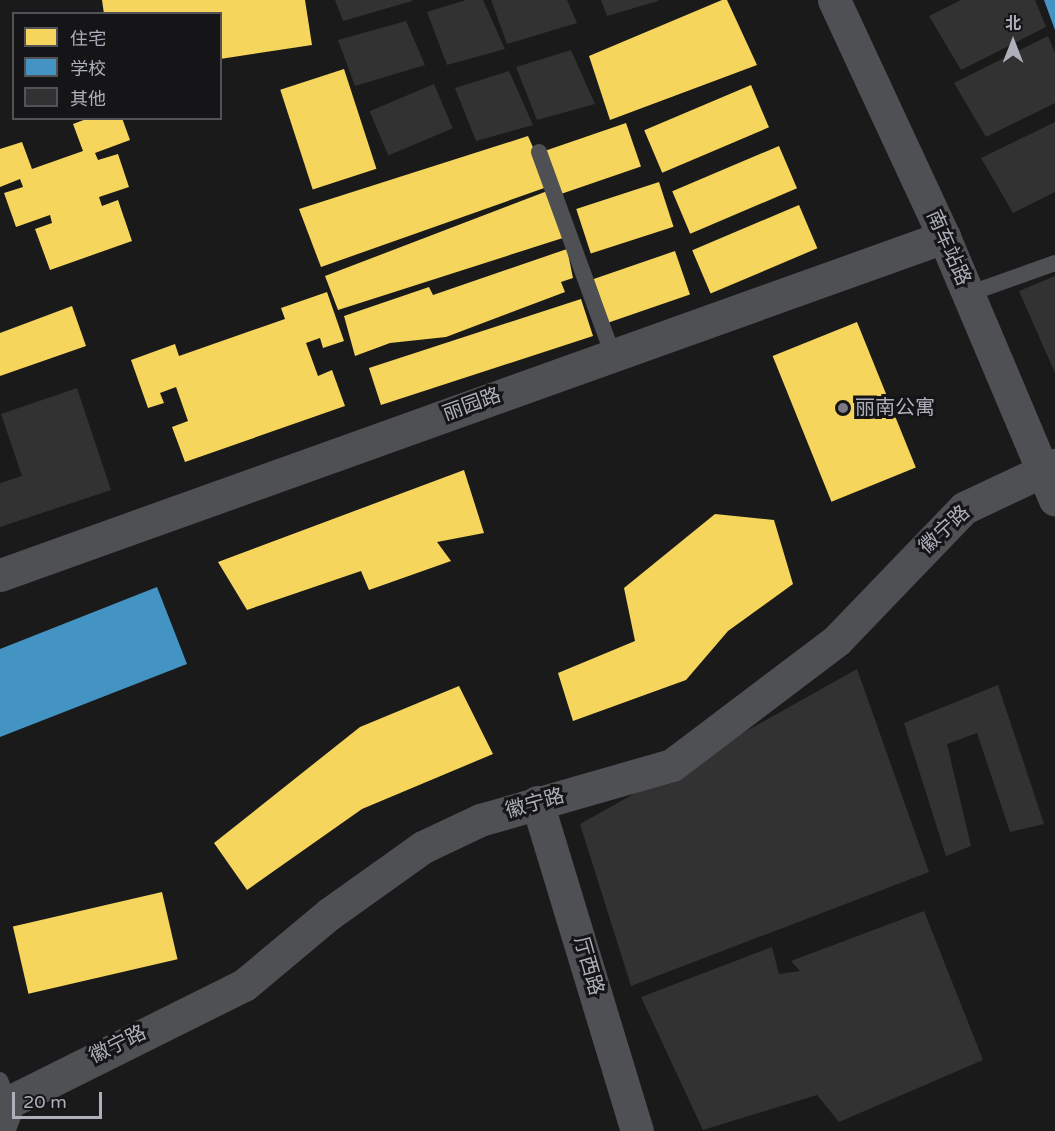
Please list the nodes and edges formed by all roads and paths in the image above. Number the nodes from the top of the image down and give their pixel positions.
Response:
1 (834, 0) edge
2 (539, 152) dead end
3 (944, 237) junction
4 (1055, 263) edge
5 (968, 294) junction
6 (613, 355) junction
7 (1048, 467) edge
8 (1055, 500) edge
9 (0, 575) edge
10 (537, 802) junction
11 (3, 1102) edge
12 (637, 1131) edge

1 - 3 street, 南车站路
2 - 6 lane
3 - 5 street, 南车站路
3 - 6 street, 丽园路
4 - 5 lane
5 - 7 street, 南车站路
6 - 9 street, 丽园路
7 - 8 street, 南车站路
7 - 10 street, 徽宁路
10 - 11 street, 徽宁路
10 - 12 street, 厅西路

